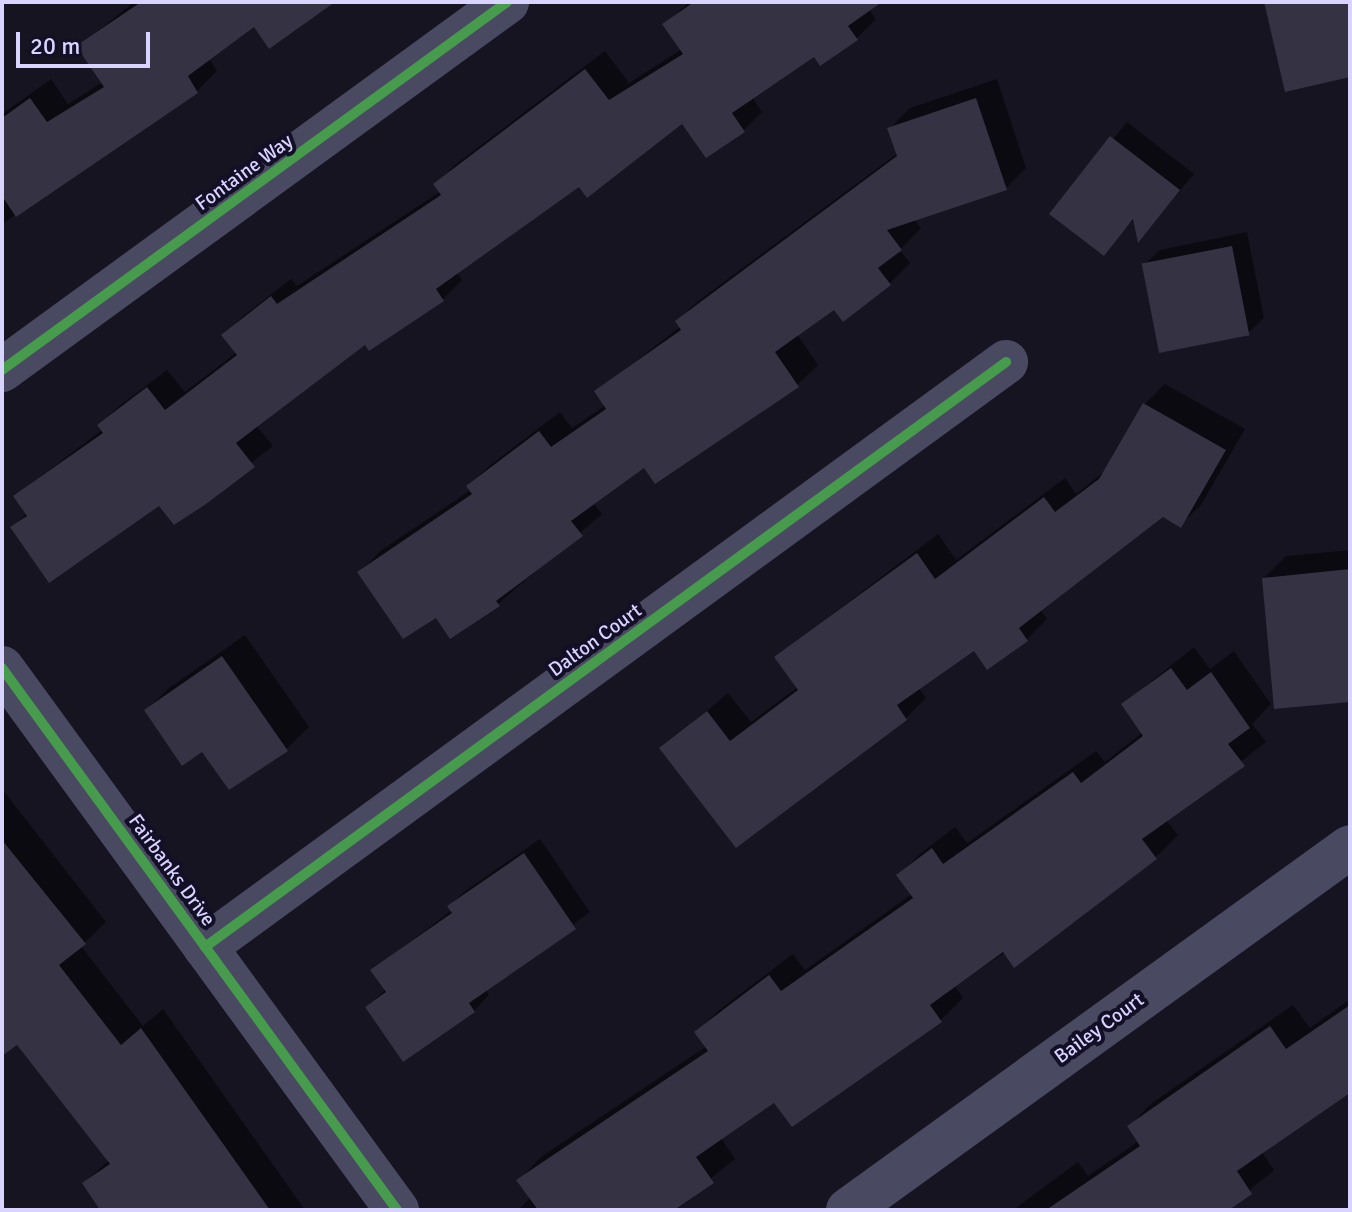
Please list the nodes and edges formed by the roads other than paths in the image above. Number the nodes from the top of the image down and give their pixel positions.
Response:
1 (507, 2) edge
2 (1006, 362) dead end
3 (2, 370) edge
4 (2, 668) edge
5 (1350, 847) edge
6 (205, 947) junction
7 (397, 1210) edge
8 (848, 1210) edge

1 - 3 street, Fontaine Way
2 - 6 street, Dalton Court
4 - 6 street, Fairbanks Drive
5 - 8 street, Bailey Court
6 - 7 street, Fairbanks Drive

